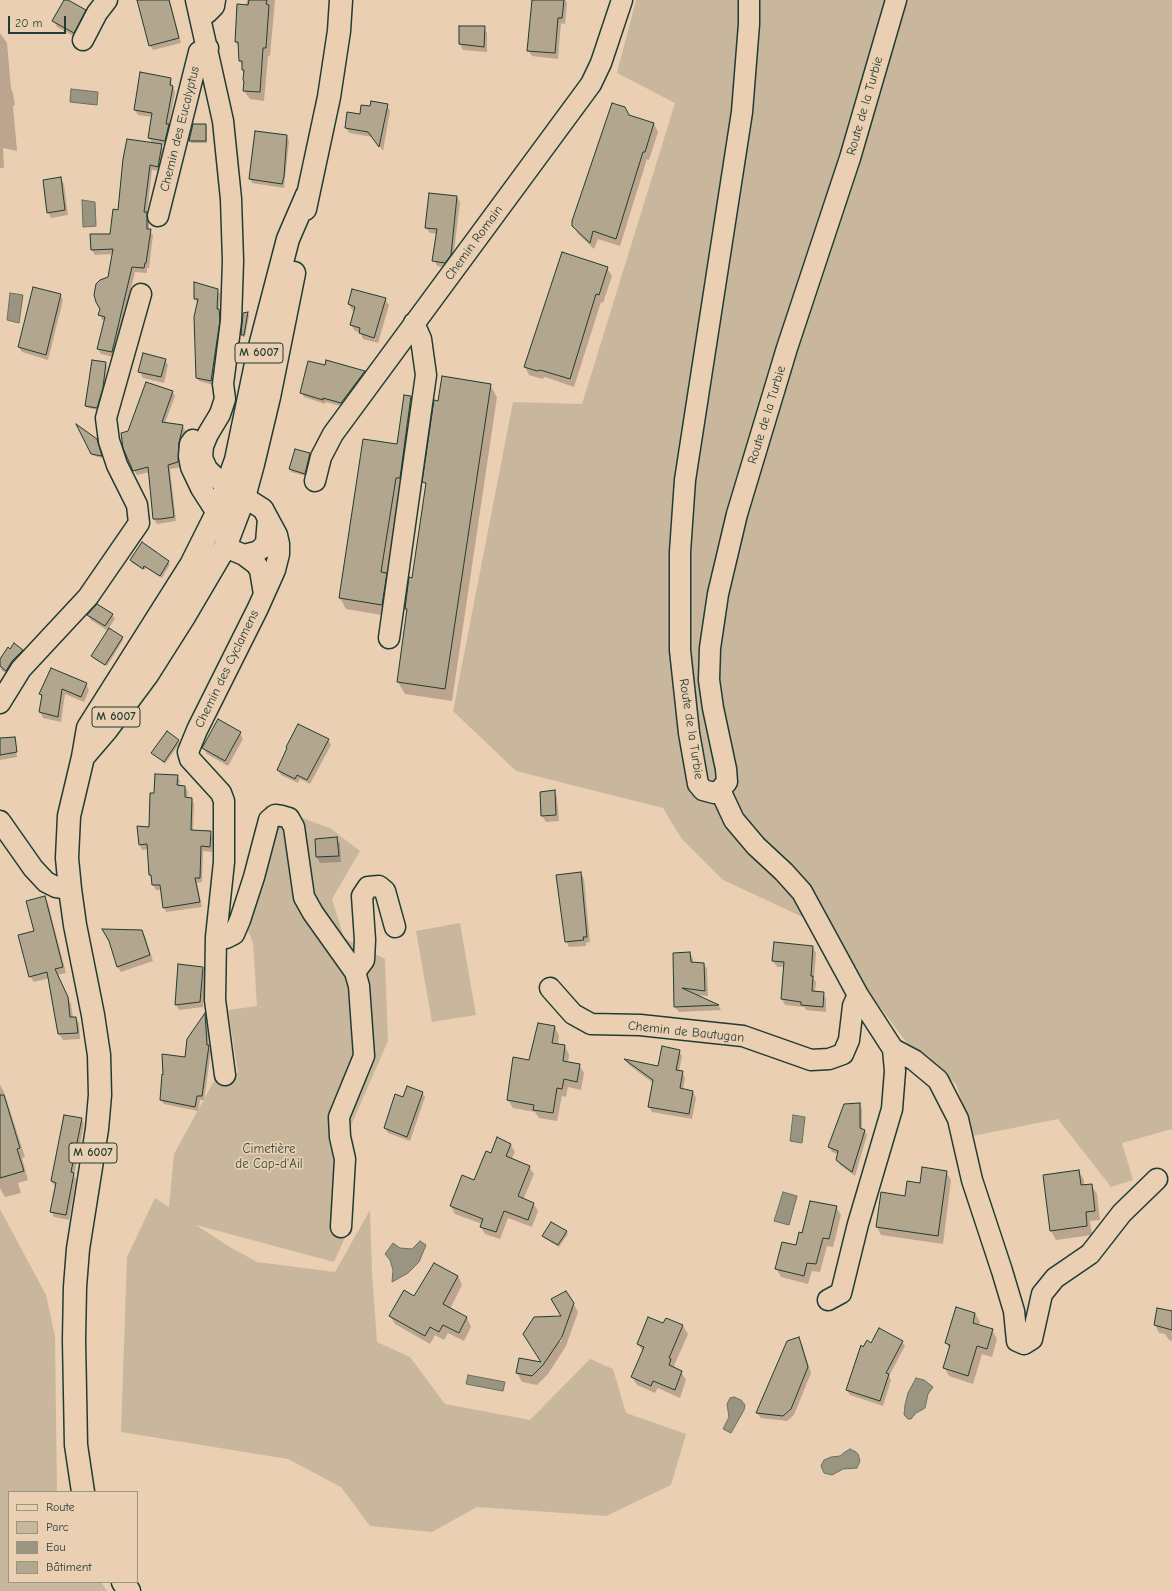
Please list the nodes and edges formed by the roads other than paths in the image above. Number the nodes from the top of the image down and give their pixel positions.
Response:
1 (106, 0) edge
2 (215, 0) edge
3 (342, 0) edge
4 (622, 0) edge
5 (749, 0) edge
6 (896, 0) edge
7 (198, 8) edge
8 (83, 40) dead end
9 (208, 48) junction
10 (158, 216) dead end
11 (141, 294) dead end
12 (414, 323) junction
13 (223, 384) junction
14 (315, 481) dead end
15 (236, 491) junction
16 (217, 513) junction
17 (268, 518) junction
18 (234, 551) junction
19 (264, 594) junction
20 (389, 638) dead end
21 (0, 703) edge
22 (83, 757) junction
23 (720, 790) junction
24 (0, 821) edge
25 (70, 888) junction
26 (394, 927) dead end
27 (216, 937) junction
28 (355, 972) junction
29 (550, 988) dead end
30 (858, 995) junction
31 (893, 1049) junction
32 (225, 1075) dead end
33 (1157, 1178) dead end
34 (341, 1227) dead end
35 (828, 1300) dead end
36 (83, 1491) edge

1 - 8 street
2 - 7 street
3 - 15 main road, M 6007
4 - 12 street, Chemin Romain
5 - 23 street, Route de la Turbie
6 - 23 street, Route de la Turbie
7 - 9 street, Chemin des Cyclamens
9 - 10 street, Chemin des Eucalyptus
9 - 13 street, Chemin des Cyclamens
11 - 21 street
12 - 14 street, Chemin Romain
12 - 20 street
13 - 15 street, Chemin des Cyclamens
13 - 16 street
15 - 16 main road
15 - 17 street, Chemin des Cyclamens
15 - 18 main road, M 6007
16 - 18 main road
16 - 22 main road, M 6007
17 - 18 street
17 - 19 street, Chemin des Cyclamens
18 - 19 street, Chemin des Cyclamens
18 - 22 main road, M 6007
19 - 27 street, Chemin des Cyclamens
22 - 25 main road, M 6007
23 - 30 street
24 - 25 street
25 - 36 main road, M 6007
26 - 28 street
27 - 28 street
27 - 32 street
28 - 34 street
29 - 30 street, Chemin de Bautugan
30 - 31 street
31 - 33 street
31 - 35 street

